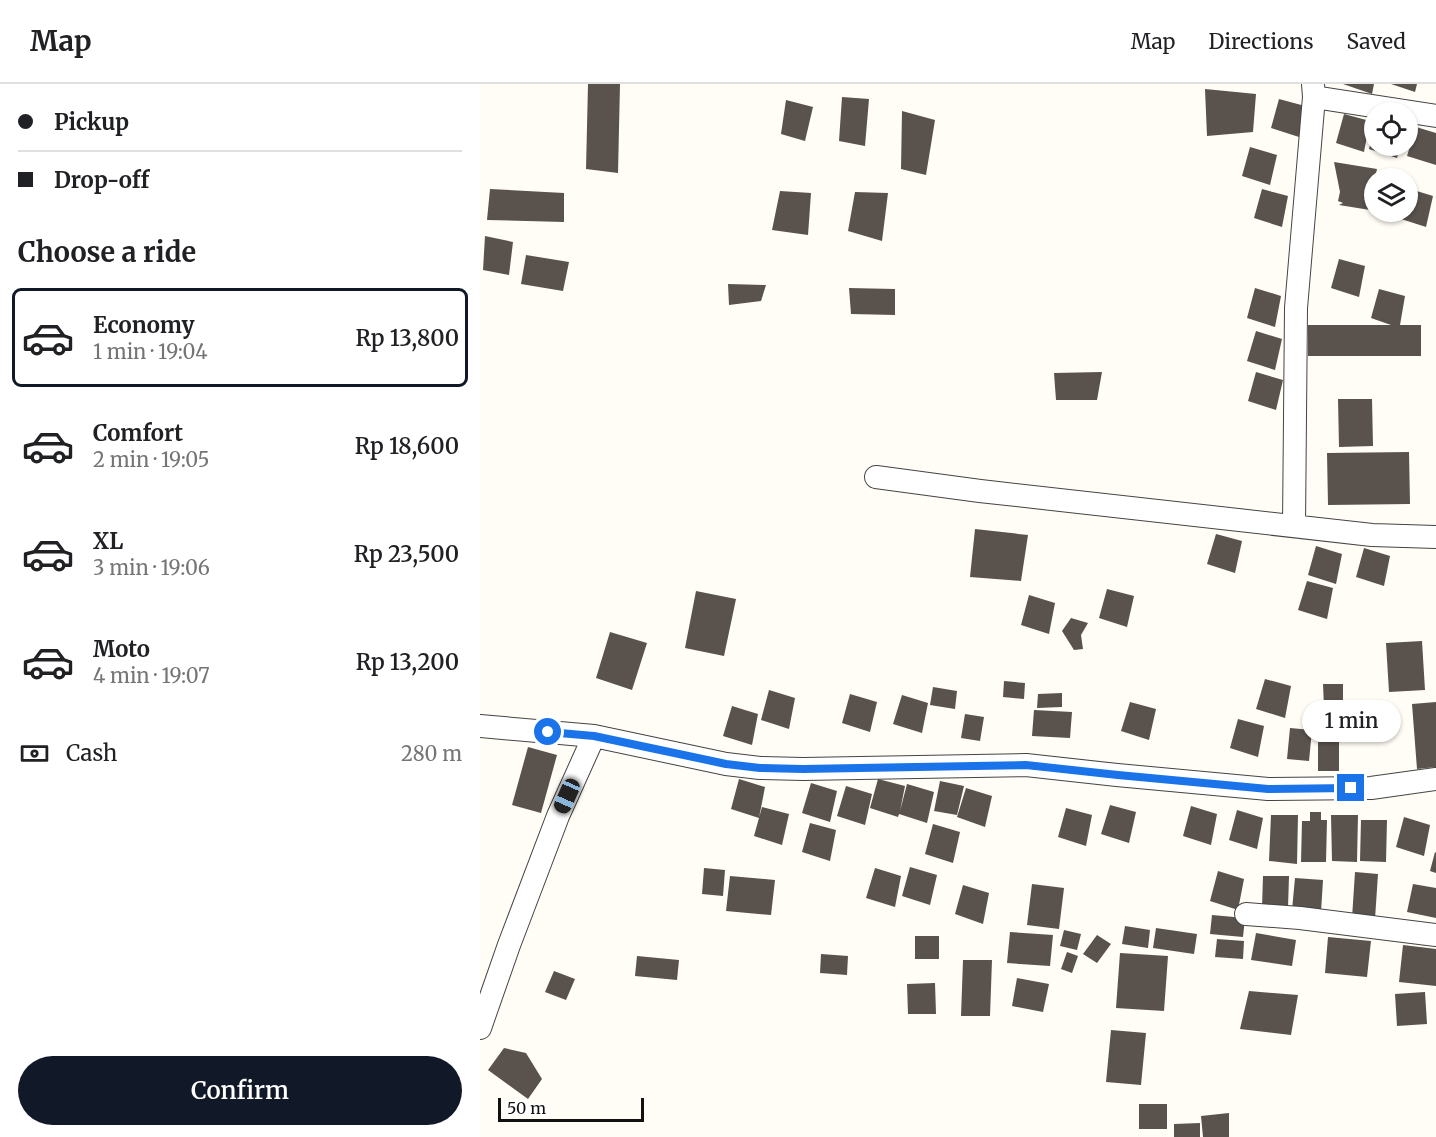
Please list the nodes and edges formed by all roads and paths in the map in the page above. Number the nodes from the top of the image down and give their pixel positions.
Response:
1 (1314, 90) edge
2 (1436, 116) edge
3 (876, 477) dead end
4 (1294, 526) junction
5 (1436, 537) edge
6 (480, 726) edge
7 (594, 736) junction
8 (1436, 779) edge
9 (1246, 914) dead end
10 (1436, 935) edge
11 (480, 1028) edge

1 - 2 street
1 - 4 street
3 - 4 street
4 - 5 street
6 - 7 street
7 - 8 street
7 - 11 street
9 - 10 street

